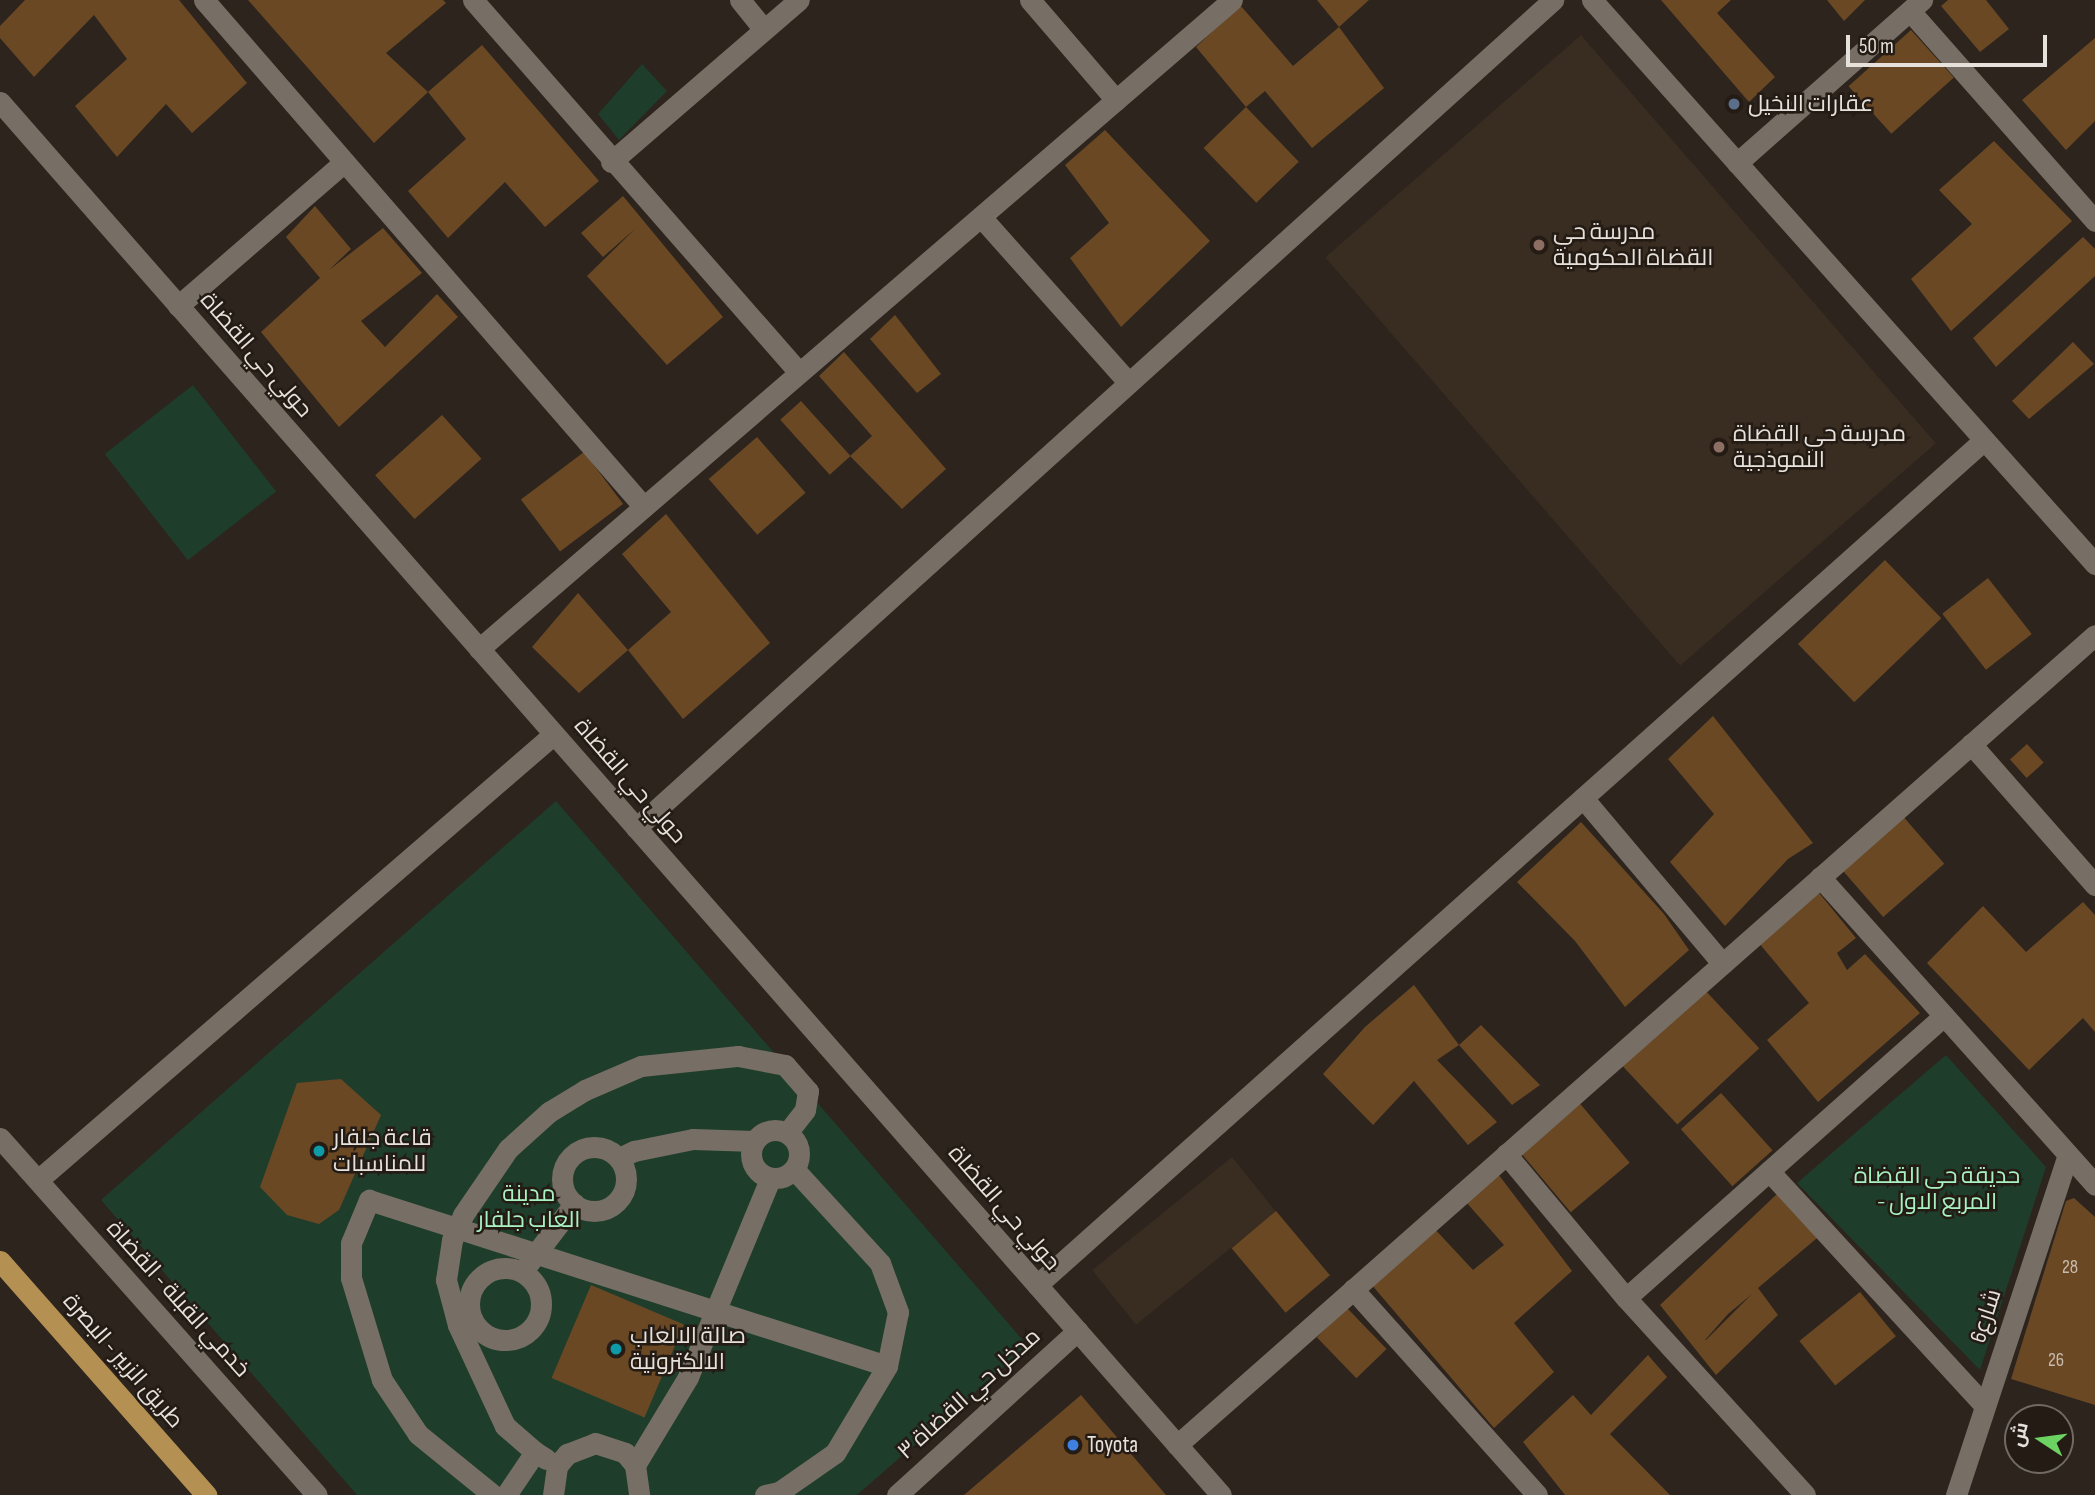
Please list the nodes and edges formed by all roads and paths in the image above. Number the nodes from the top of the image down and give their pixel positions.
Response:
1 (204, 0) edge
2 (472, 0) edge
3 (740, 0) edge
4 (799, 0) edge
5 (1030, 0) edge
6 (1232, 0) edge
7 (1553, 0) edge
8 (1592, 0) edge
9 (1916, 6) edge
10 (764, 30) junction
11 (1116, 100) junction
12 (0, 102) edge
13 (344, 162) junction
14 (611, 162) junction
15 (1737, 163) junction
16 (981, 217) junction
17 (2095, 221) edge
18 (178, 306) junction
19 (799, 373) junction
20 (1129, 383) junction
21 (1984, 440) junction
22 (644, 507) junction
23 (2095, 564) edge
24 (2095, 635) edge
25 (479, 649) junction
26 (554, 734) junction
27 (1971, 744) junction
28 (1583, 798) junction
29 (636, 828) junction
30 (1820, 877) junction
31 (2095, 885) edge
32 (1722, 963) junction
33 (1944, 1016) junction
34 (787, 1133) junction
35 (0, 1138) edge
36 (754, 1141) junction
37 (1506, 1154) junction
38 (2068, 1155) junction
39 (619, 1158) junction
40 (794, 1169) junction
41 (1769, 1171) junction
42 (769, 1179) junction
43 (38, 1180) junction
44 (2095, 1185) edge
45 (574, 1204) junction
46 (457, 1228) junction
47 (536, 1254) junction
48 (0, 1261) edge
49 (522, 1272) dead end
50 (1037, 1285) junction
51 (1353, 1289) junction
52 (1626, 1298) junction
53 (715, 1311) junction
54 (1077, 1331) junction
55 (887, 1366) junction
56 (1984, 1405) junction
57 (1177, 1445) junction
58 (535, 1452) junction
59 (635, 1465) junction
60 (557, 1466) junction
61 (206, 1495) edge
62 (317, 1495) edge
63 (493, 1495) edge
64 (506, 1495) edge
65 (553, 1495) edge
66 (639, 1495) edge
67 (765, 1495) edge
68 (897, 1495) edge
69 (1221, 1495) edge
70 (1537, 1495) edge
71 (1805, 1495) edge
72 (1956, 1495) edge

1 - 13 street
2 - 14 street
3 - 10 street
4 - 10 street
5 - 11 street
6 - 11 street
7 - 20 street
8 - 15 street
9 - 15 street
9 - 17 street
10 - 14 street
11 - 16 street
12 - 18 street, حولي حي القضاة
13 - 18 street
13 - 22 street
14 - 19 street
15 - 21 street
16 - 19 street
16 - 20 street
18 - 25 street, حولي حي القضاة
19 - 22 street
20 - 29 street
21 - 23 street
21 - 28 street
22 - 25 street
24 - 27 street
25 - 26 street, حولي حي القضاة
26 - 29 street, حولي حي القضاة
26 - 43 street
27 - 30 street
27 - 31 street
28 - 32 street
28 - 50 street
29 - 50 street, حولي حي القضاة
30 - 32 street
30 - 33 street
32 - 37 street
33 - 38 street
33 - 41 street
34 - 36 street
34 - 40 street
34 - 46 street
35 - 43 street, خدمي القبلة - القضاة
36 - 39 street
36 - 42 street
37 - 51 street
37 - 52 street
38 - 44 street
38 - 56 street, شارع6
39 - 45 street
39 - 45 street
40 - 42 street
40 - 55 street
41 - 52 street
41 - 56 street
42 - 53 street
43 - 62 street, خدمي القبلة - القضاة
45 - 47 street
46 - 47 street
46 - 58 street
46 - 63 street
47 - 49 street
47 - 53 street
48 - 61 highway, طريق الزبير - البصرة
50 - 54 street, حولي حي القضاة
51 - 57 street
51 - 70 street
52 - 71 street
53 - 55 street
53 - 59 street
54 - 57 street, حولي حي القضاة
54 - 68 street, مدخل حي القضاة ٣
55 - 67 street
56 - 72 street, شارع6
57 - 69 street, حولي حي القضاة
58 - 60 street
58 - 64 street
59 - 60 street
59 - 66 street
60 - 65 street

